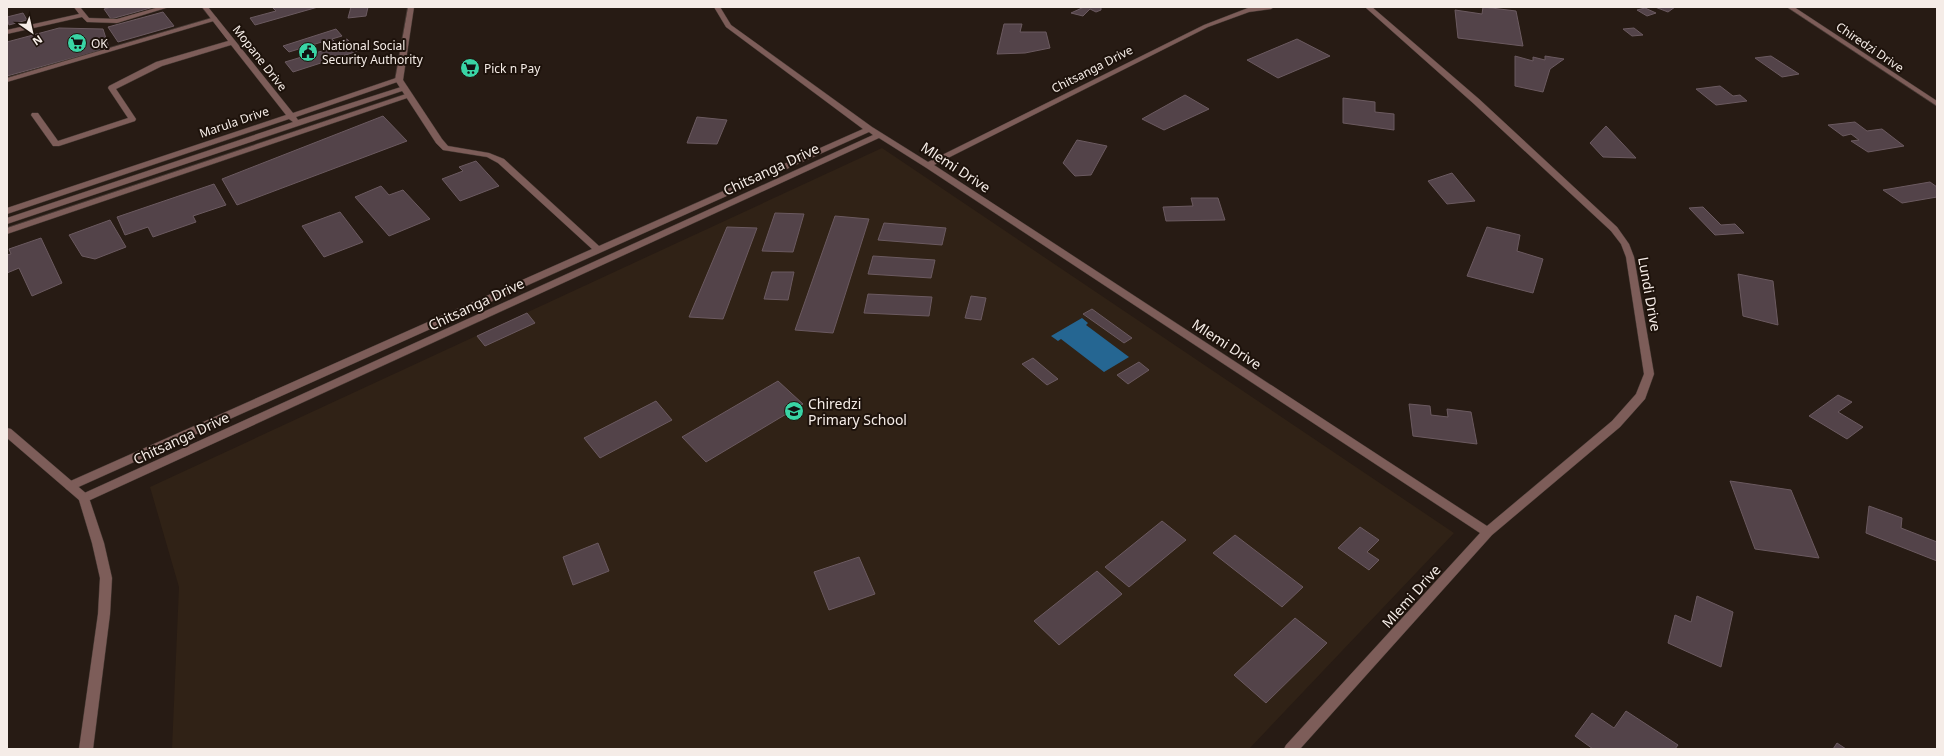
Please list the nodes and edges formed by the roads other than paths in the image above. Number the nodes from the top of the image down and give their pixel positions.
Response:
1 (77, 7) edge
2 (166, 7) edge
3 (205, 7) edge
4 (411, 7) edge
5 (717, 7) edge
6 (1271, 7) edge
7 (1368, 7) edge
8 (1790, 7) edge
9 (83, 15) junction
10 (215, 20) junction
11 (7, 32) edge
12 (233, 42) junction
13 (7, 80) edge
14 (398, 80) junction
15 (406, 93) junction
16 (1937, 104) edge
17 (35, 115) dead end
18 (290, 116) junction
19 (297, 123) junction
20 (869, 129) junction
21 (879, 135) junction
22 (928, 165) junction
23 (63, 192) junction
24 (66, 201) junction
25 (70, 209) junction
26 (7, 211) edge
27 (7, 221) edge
28 (7, 230) edge
29 (598, 250) junction
30 (7, 432) edge
31 (70, 486) junction
32 (84, 498) junction
33 (1488, 532) junction
34 (86, 749) edge
35 (1291, 749) edge

1 - 9 street
2 - 9 street
3 - 10 street, Mopane Drive
4 - 14 street
5 - 20 street, Mlemi Drive
6 - 22 street, Chitsanga Drive
7 - 33 street, Lundi Drive
8 - 16 street, Chiredzi Drive
9 - 11 street
10 - 12 street, Mopane Drive
10 - 13 street
12 - 17 street
12 - 18 street, Mopane Drive
14 - 15 street
14 - 18 street, Marula Drive
15 - 19 street, Marula Drive
15 - 25 street
15 - 29 street
18 - 19 street, Mopane Drive
18 - 23 street, Marula Drive
19 - 24 street, Marula Drive
20 - 21 street, Mlemi Drive
20 - 29 street
21 - 22 street, Mlemi Drive
21 - 32 street, Chitsanga Drive
22 - 33 street, Mlemi Drive
23 - 24 street
23 - 26 street, Marula Drive
24 - 25 street
24 - 27 street, Marula Drive
25 - 28 street
29 - 31 street
30 - 31 street
31 - 32 street
32 - 34 street
33 - 35 street, Mlemi Drive

